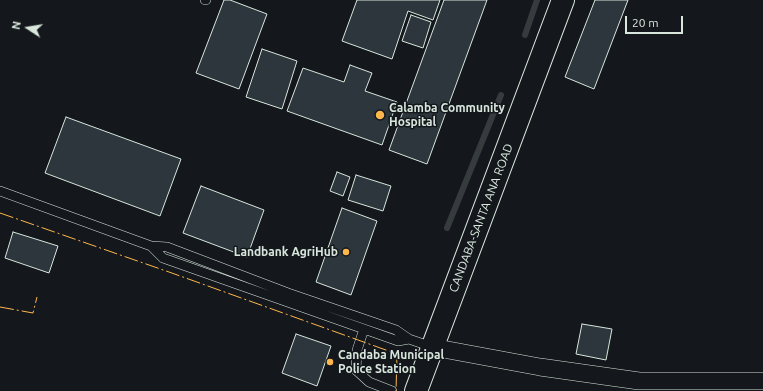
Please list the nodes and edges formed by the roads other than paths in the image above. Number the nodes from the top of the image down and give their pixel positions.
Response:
1 (563, 0) edge
2 (0, 191) edge
3 (151, 246) junction
4 (364, 330) junction
5 (409, 340) junction
6 (432, 347) junction
7 (763, 380) edge
8 (392, 391) edge
9 (416, 391) edge

1 - 6 main road, CANDABA-SANTA ANA ROAD
2 - 3 lane
3 - 4 lane
3 - 5 lane
4 - 5 lane
4 - 8 lane
5 - 6 lane
6 - 7 street
6 - 9 main road, CANDABA-SANTA ANA ROAD

